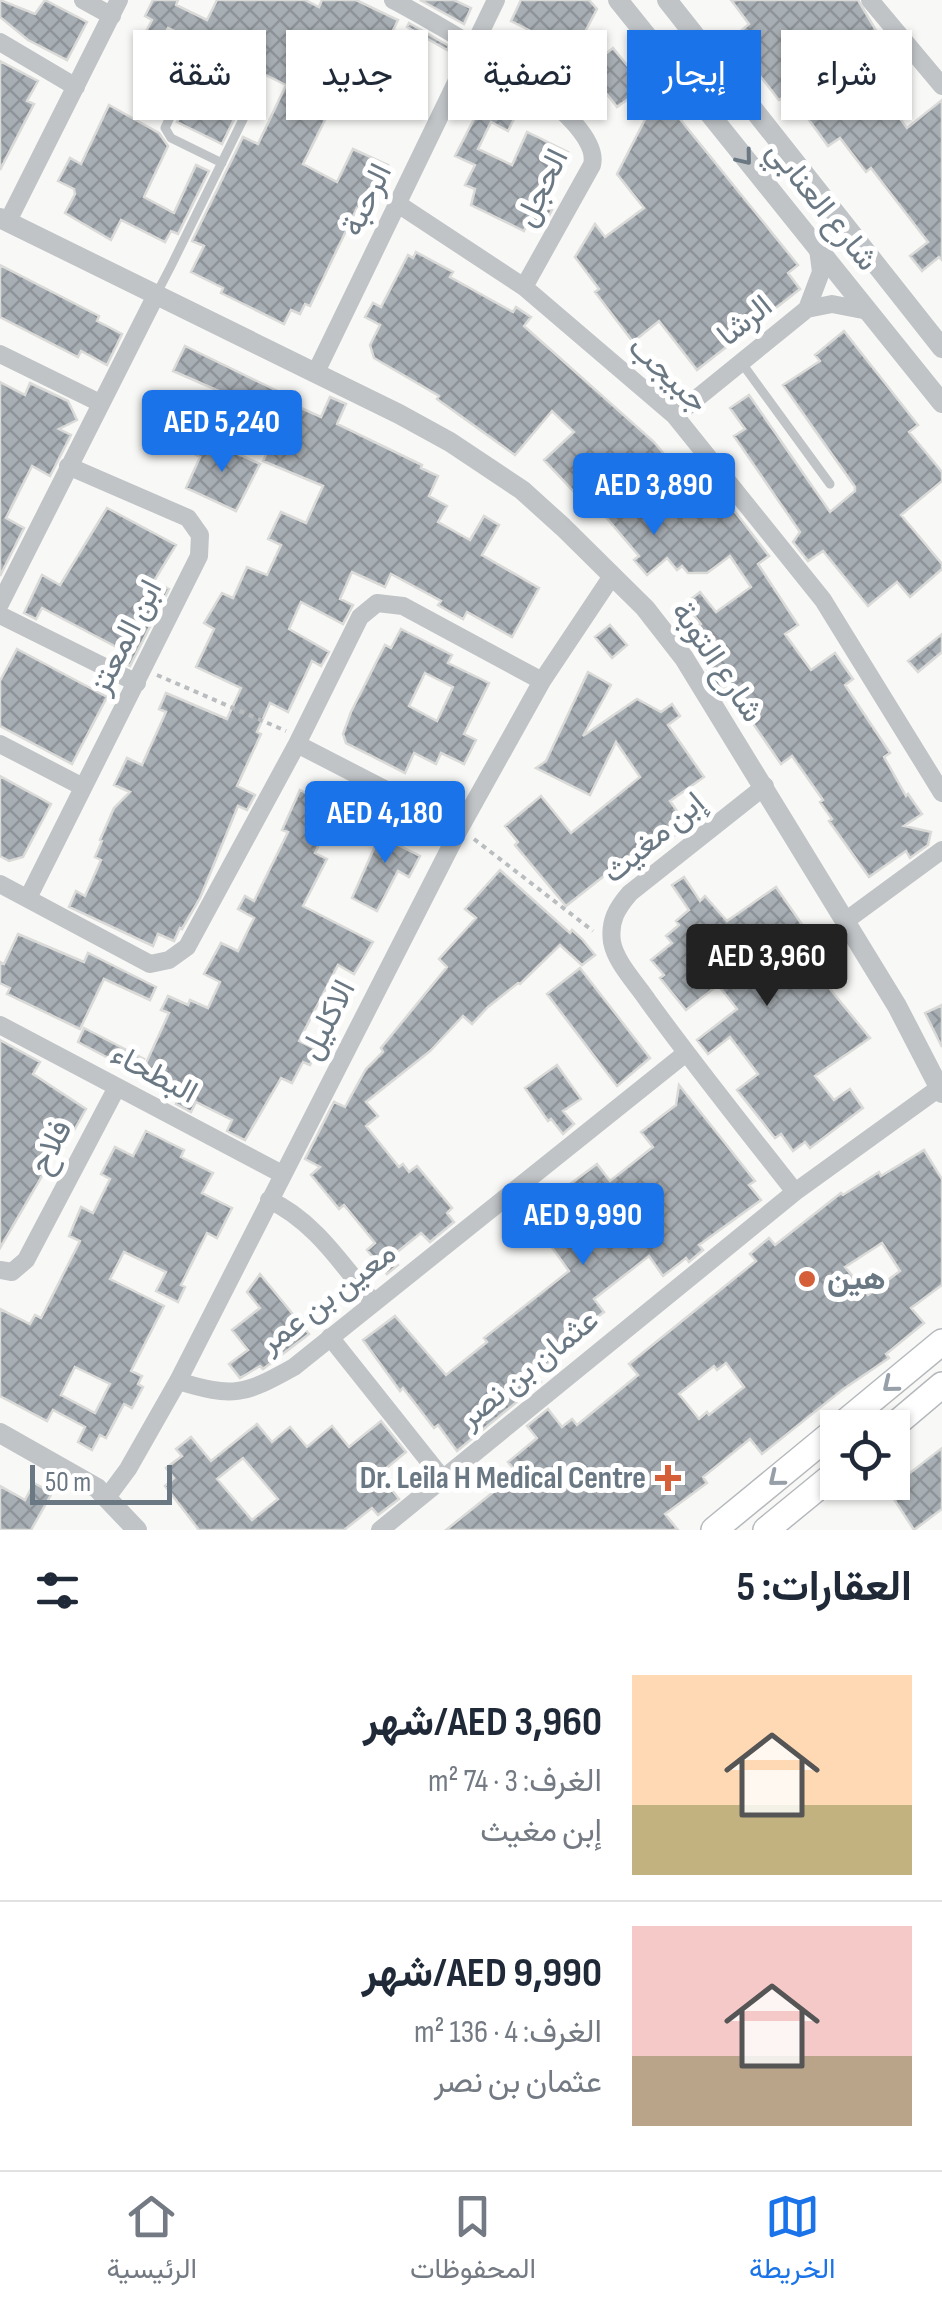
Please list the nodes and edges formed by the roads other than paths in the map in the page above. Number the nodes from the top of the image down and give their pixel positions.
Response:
1 (83, 0) edge
2 (393, 0) edge
3 (496, 0) edge
4 (618, 0) edge
5 (667, 0) edge
6 (880, 3) edge
7 (116, 8) edge
8 (449, 30) edge
9 (482, 30) edge
10 (0, 42) edge
11 (76, 86) junction
12 (942, 86) edge
13 (448, 100) edge
14 (569, 120) edge
15 (222, 162) junction
16 (398, 204) junction
17 (4, 220) edge
18 (818, 249) junction
19 (524, 287) junction
20 (156, 295) junction
21 (807, 310) junction
22 (868, 310) junction
23 (942, 348) edge
24 (0, 354) edge
25 (742, 362) junction
26 (316, 372) junction
27 (100, 403) junction
28 (942, 403) edge
29 (675, 416) junction
30 (68, 466) junction
31 (830, 484) dead end
32 (612, 576) junction
33 (0, 604) edge
34 (0, 616) edge
35 (140, 676) junction
36 (542, 681) junction
37 (299, 741) junction
38 (0, 744) edge
39 (764, 786) junction
40 (84, 787) junction
41 (942, 793) edge
42 (460, 828) junction
43 (942, 850) edge
44 (0, 884) edge
45 (28, 898) junction
46 (844, 922) junction
47 (0, 1025) edge
48 (686, 1052) junction
49 (116, 1089) junction
50 (941, 1091) edge
51 (282, 1174) junction
52 (794, 1192) junction
53 (269, 1200) junction
54 (0, 1270) edge
55 (374, 1303) junction
56 (330, 1337) junction
57 (942, 1342) edge
58 (178, 1381) junction
59 (942, 1385) edge
60 (860, 1410) edge
61 (910, 1411) edge
62 (0, 1432) edge
63 (820, 1443) edge
64 (442, 1478) junction
65 (820, 1486) edge
66 (108, 1496) junction
67 (136, 1530) edge
68 (380, 1530) edge
69 (714, 1530) edge
70 (766, 1530) edge

1 - 7 street
2 - 8 street
3 - 9 street, الرحبة
4 -> 18 street, شارع العنابي
5 - 23 street, شارع العنابي
6 - 12 street
7 - 11 street
10 - 11 street
11 - 17 street
13 - 16 street, الرحبة
14 - 19 street, الحجل
15 - 15 lane
15 - 20 lane
16 - 19 street, جبيجب
16 - 26 street, الرحبة
17 - 20 street, شارع التوبة
18 - 21 street, الرشا
18 - 22 street, شارع العنابي
19 - 29 street, جبيجب
20 - 26 street, شارع التوبة
20 - 27 street
21 - 22 street, الرشا
21 - 25 street, الرشا
22 - 28 street, شارع العنابي
24 - 27 street
25 - 29 street, الرشا
25 - 31 lane
26 - 32 street, شارع التوبة
27 - 30 street
29 - 41 street, جبيجب
30 - 33 street
30 - 35 street, ابن المعتز
32 - 36 street, الاكليل
32 - 39 street, شارع التوبة
34 - 35 street
35 - 40 street, ابن المعتز
36 - 37 street
36 - 42 street, الاكليل
37 - 42 street
37 - 45 street
38 - 40 street
39 - 46 street, شارع التوبة
39 - 48 street, إبن مغيث
40 - 45 street, ابن المعتز
42 - 51 street, الاكليل
43 - 46 street
44 - 45 street
46 - 50 street, شارع التوبة
47 - 49 street, البطحاء
48 - 52 street
48 - 55 street, معين بن عمر
49 - 51 street, البطحاء
49 - 54 street, فلاح
50 - 52 street, عثمان بن نصر
51 - 53 street, الاكليل
52 - 64 street, عثمان بن نصر
53 - 55 street
53 - 58 street, الاكليل
55 - 56 street, معين بن عمر
56 - 58 street, معين بن عمر
56 - 64 street
57 -> 60 main road
58 - 66 street, الاكليل
59 - 61 main road
62 - 66 street
63 -> 69 main road
64 - 68 street, عثمان بن نصر
65 - 70 main road
66 - 67 street

